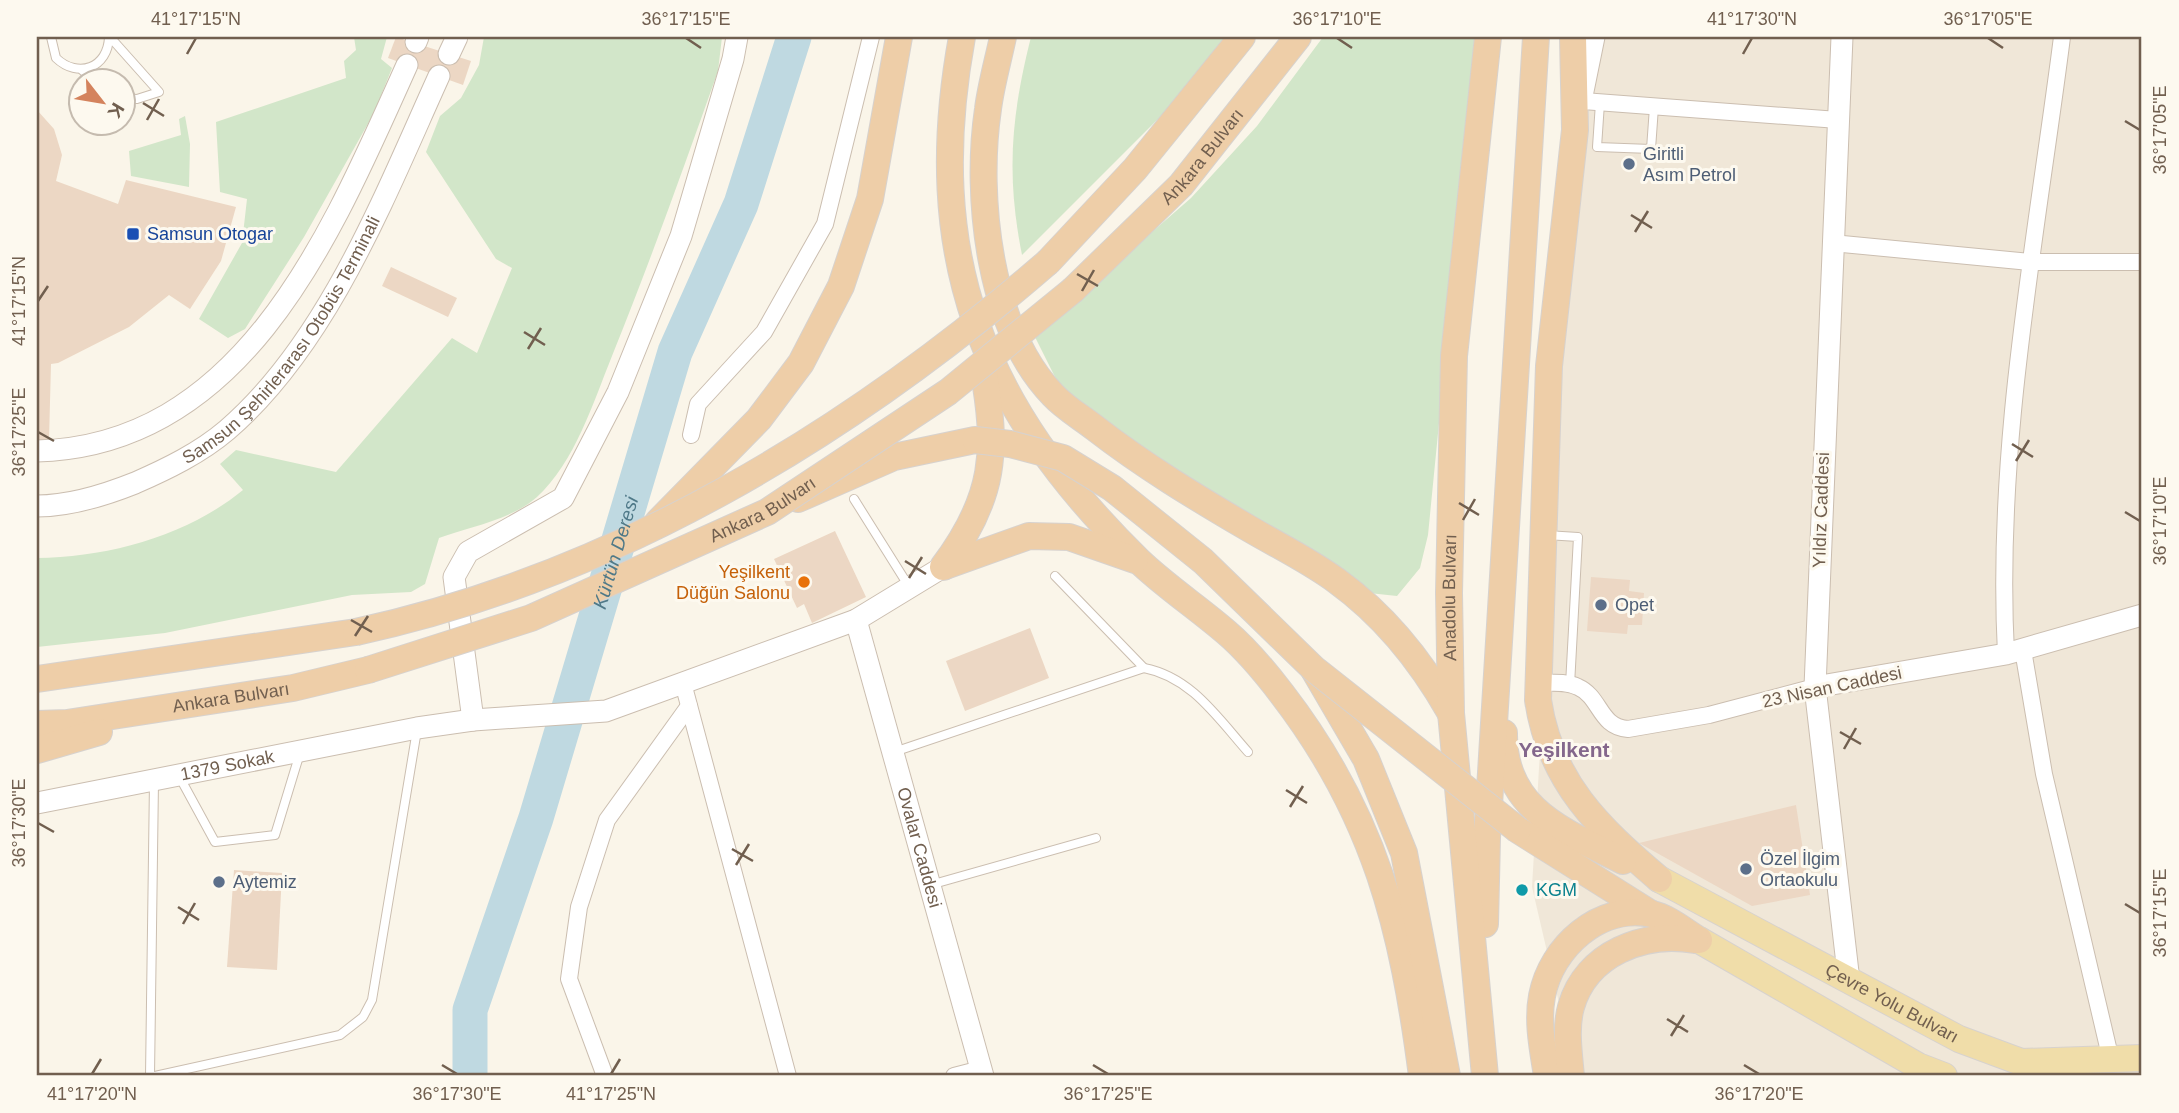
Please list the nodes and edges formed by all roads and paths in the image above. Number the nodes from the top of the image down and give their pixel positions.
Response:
1 (51, 37) edge
2 (110, 37) edge
3 (737, 37) edge
4 (871, 37) edge
5 (899, 37) edge
6 (962, 37) edge
7 (1003, 37) edge
8 (1242, 37) edge
9 (1298, 37) edge
10 (1489, 37) edge
11 (1536, 37) edge
12 (1573, 37) edge
13 (1594, 37) edge
14 (1842, 37) edge
15 (2062, 37) edge
16 (407, 65) dead end
17 (67, 66) edge
18 (91, 66) edge
19 (136, 66) edge
20 (136, 66) edge
21 (439, 76) dead end
22 (136, 99) edge
23 (1586, 101) junction
24 (1654, 107) junction
25 (1838, 120) junction
26 (1832, 243) junction
27 (2031, 262) junction
28 (2142, 262) edge
29 (976, 330) junction
30 (691, 435) dead end
31 (37, 451) edge
32 (855, 499) dead end
33 (37, 506) edge
34 (767, 512) junction
35 (655, 524) junction
36 (1542, 535) junction
37 (1140, 562) junction
38 (943, 567) junction
39 (1055, 576) dead end
40 (1504, 576) junction
41 (910, 588) junction
42 (2142, 615) edge
43 (856, 620) junction
44 (2014, 652) junction
45 (1144, 668) junction
46 (1314, 669) junction
47 (37, 679) edge
48 (683, 683) junction
49 (1538, 683) junction
50 (1570, 685) junction
51 (1815, 687) junction
52 (689, 706) junction
53 (165, 708) junction
54 (1451, 713) junction
55 (477, 721) junction
56 (37, 724) edge
57 (417, 728) junction
58 (37, 750) edge
59 (300, 751) junction
60 (894, 752) junction
61 (1248, 752) dead end
62 (177, 774) junction
63 (154, 778) junction
64 (37, 803) edge
65 (1096, 838) dead end
66 (1659, 879) junction
67 (930, 885) junction
68 (1653, 914) junction
69 (1699, 940) junction
70 (1849, 981) junction
71 (2142, 1058) edge
72 (2111, 1060) junction
73 (1484, 1064) edge
74 (1915, 1071) edge
75 (982, 1073) edge
76 (152, 1076) edge
77 (605, 1076) edge
78 (788, 1076) edge
79 (954, 1076) edge
80 (1422, 1076) edge
81 (1447, 1076) edge
82 (1547, 1076) edge
83 (1571, 1076) edge
84 (1944, 1076) edge

1 - 17 lane
2 - 18 lane
2 - 20 lane
3 - 55 street
4 - 30 street
5 - 35 highway
6 - 29 highway
7 - 54 highway
8 - 35 highway, Ankara Bulvarı, bridge
9 - 34 highway, Ankara Bulvarı, bridge
10 - 54 highway, Anadolu Bulvarı
11 - 40 highway
12 - 23 highway
13 - 23 street
14 - 25 street, Yıldız Caddesi
15 - 27 street
16 - 31 street, Samsun Şehirlerarası Otobüs Terminali
19 - 22 lane
21 - 33 street, Samsun Şehirlerarası Otobüs Terminali
23 - 24 street
23 - 24 lane
23 - 36 highway
24 - 25 street
25 - 26 street, Yıldız Caddesi
26 - 27 street
26 - 51 street, Yıldız Caddesi
27 - 28 street
27 - 44 street
29 - 37 highway
29 - 38 highway
32 - 41 lane
34 - 46 highway, bridge
34 - 53 highway, Ankara Bulvarı, bridge
35 - 47 highway, Ankara Bulvarı, bridge
36 - 49 highway
36 - 50 lane
37 - 38 highway
37 - 80 highway
38 - 41 street, 1379 Sokak
39 - 45 lane
40 - 66 highway
40 - 73 highway
41 - 43 street, 1379 Sokak
42 - 44 street, 23 Nisan Caddesi
43 - 48 street, 1379 Sokak
43 - 60 street, Ovalar Caddesi
44 - 51 street, 23 Nisan Caddesi
44 - 72 street
45 - 60 lane
45 - 61 lane
46 - 68 highway, bridge
46 - 81 highway
48 - 52 street
48 - 55 street, 1379 Sokak
49 - 50 street
49 - 66 highway
50 - 51 street, 23 Nisan Caddesi
51 - 70 street, Yıldız Caddesi
52 - 77 street
52 - 78 street
53 - 56 highway, Ankara Bulvarı
53 - 58 highway
54 - 73 highway, Anadolu Bulvarı
55 - 57 street, 1379 Sokak
57 - 59 street, 1379 Sokak
57 - 76 lane
59 - 62 street, 1379 Sokak
59 - 62 lane
60 - 67 street, Ovalar Caddesi
62 - 63 street, 1379 Sokak
63 - 64 street, 1379 Sokak
63 - 76 lane
65 - 67 lane
66 - 70 main road, Çevre Yolu Bulvarı
67 - 75 street, Ovalar Caddesi
68 - 69 highway
68 - 82 highway
69 - 74 main road
69 - 83 highway
70 - 72 main road, Çevre Yolu Bulvarı
71 - 72 main road, Çevre Yolu Bulvarı
74 - 84 main road
75 - 79 street

